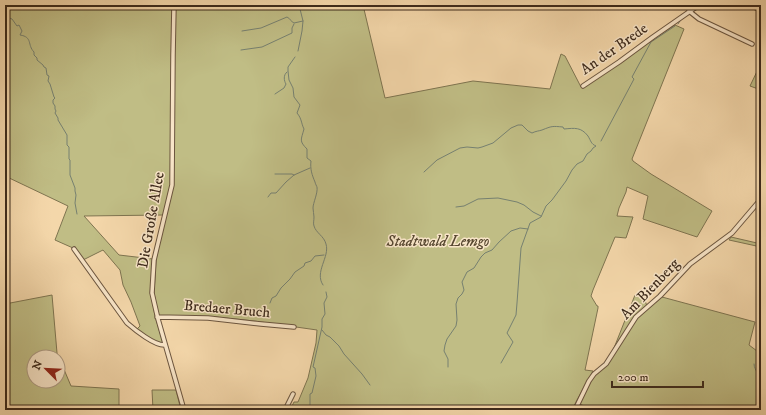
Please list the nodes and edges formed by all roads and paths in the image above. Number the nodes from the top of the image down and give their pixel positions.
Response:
1 (174, 5) edge
2 (699, 5) edge
3 (749, 5) edge
4 (761, 10) edge
5 (689, 11) junction
6 (752, 44) dead end
7 (583, 86) dead end
8 (761, 199) edge
9 (74, 249) dead end
10 (157, 317) junction
11 (294, 327) dead end
12 (165, 345) junction
13 (293, 394) dead end
14 (184, 410) edge
15 (285, 410) edge
16 (575, 410) edge

1 - 10 street, Die Große Allee
2 - 5 street, An der Brede
3 - 4 street
5 - 6 street
5 - 7 street, An der Brede
8 - 16 street, Am Bienberg
9 - 12 street
10 - 11 street, Bredaer Bruch
10 - 12 street, Die Große Allee
12 - 14 street, Die Große Allee
13 - 15 street

